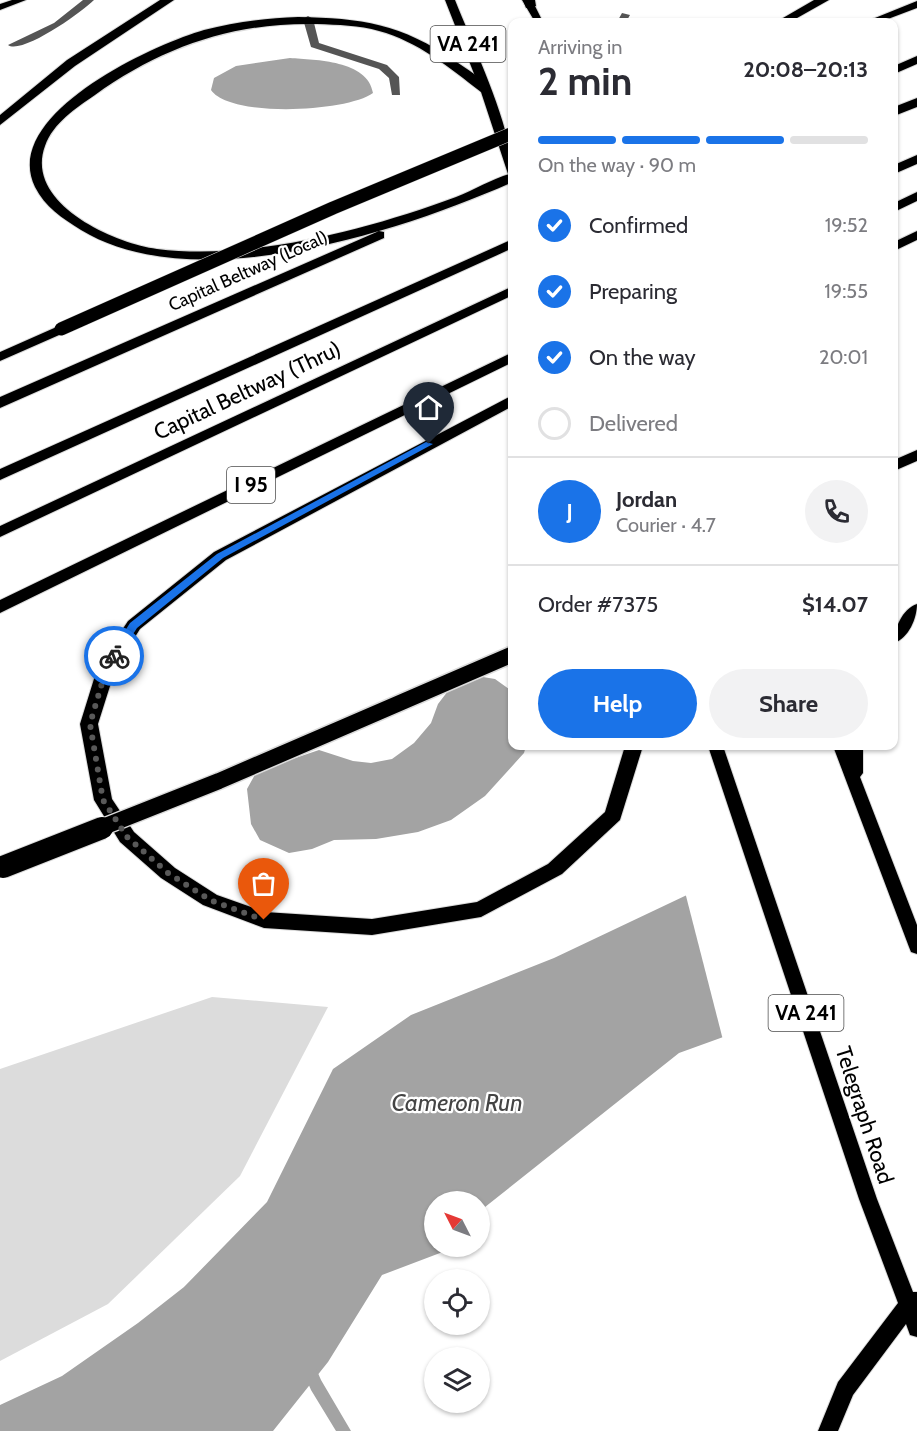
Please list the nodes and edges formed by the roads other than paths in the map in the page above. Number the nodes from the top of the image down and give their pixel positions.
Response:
1 (21, 0) edge
2 (89, 0) edge
3 (168, 0) edge
4 (450, 0) edge
5 (823, 0) edge
6 (529, 2) edge
7 (917, 4) edge
8 (0, 7) edge
9 (537, 18) edge
10 (789, 18) edge
11 (881, 18) edge
12 (308, 20) junction
13 (13, 45) dead end
14 (917, 60) edge
15 (898, 68) edge
16 (485, 89) junction
17 (396, 93) dead end
18 (917, 102) edge
19 (898, 110) edge
20 (0, 121) edge
21 (508, 135) edge
22 (917, 159) edge
23 (508, 160) edge
24 (898, 168) edge
25 (508, 177) edge
26 (917, 196) edge
27 (458, 201) junction
28 (898, 206) edge
29 (917, 235) edge
30 (508, 245) edge
31 (898, 246) edge
32 (508, 292) edge
33 (0, 357) edge
34 (507, 359) edge
35 (508, 402) edge
36 (0, 403) edge
37 (0, 475) edge
38 (0, 532) edge
39 (0, 607) edge
40 (917, 609) edge
41 (898, 633) edge
42 (508, 656) edge
43 (633, 750) edge
44 (715, 750) edge
45 (843, 750) edge
46 (855, 750) edge
47 (855, 779) junction
48 (2, 867) edge
49 (917, 947) edge
50 (913, 1302) edge
51 (917, 1328) edge
52 (828, 1431) edge

1 - 8 main road
2 - 13 lane
3 - 20 highway
4 - 16 main road, VA 241
5 - 10 highway
6 - 9 main road, VA 241
7 - 11 highway
12 - 16 highway
12 - 17 lane
12 - 27 highway
14 - 15 highway
16 - 23 main road, VA 241
18 - 19 highway
21 - 33 highway, bridge
22 - 24 highway
25 - 27 highway, Capital Beltway (Local)
26 - 28 highway
27 - 36 highway, Capital Beltway (Local)
29 - 31 highway
30 - 37 highway, Capital Beltway (Thru)
32 - 38 highway, Capital Beltway (Thru)
34 - 39 highway, I 95
35 - 43 highway
40 - 41 main road
42 - 48 highway, bridge
44 - 50 main road, Telegraph Road / VA 241
45 - 47 main road
46 - 47 main road
47 - 49 main road
50 - 51 main road, Telegraph Road
50 - 52 main road

